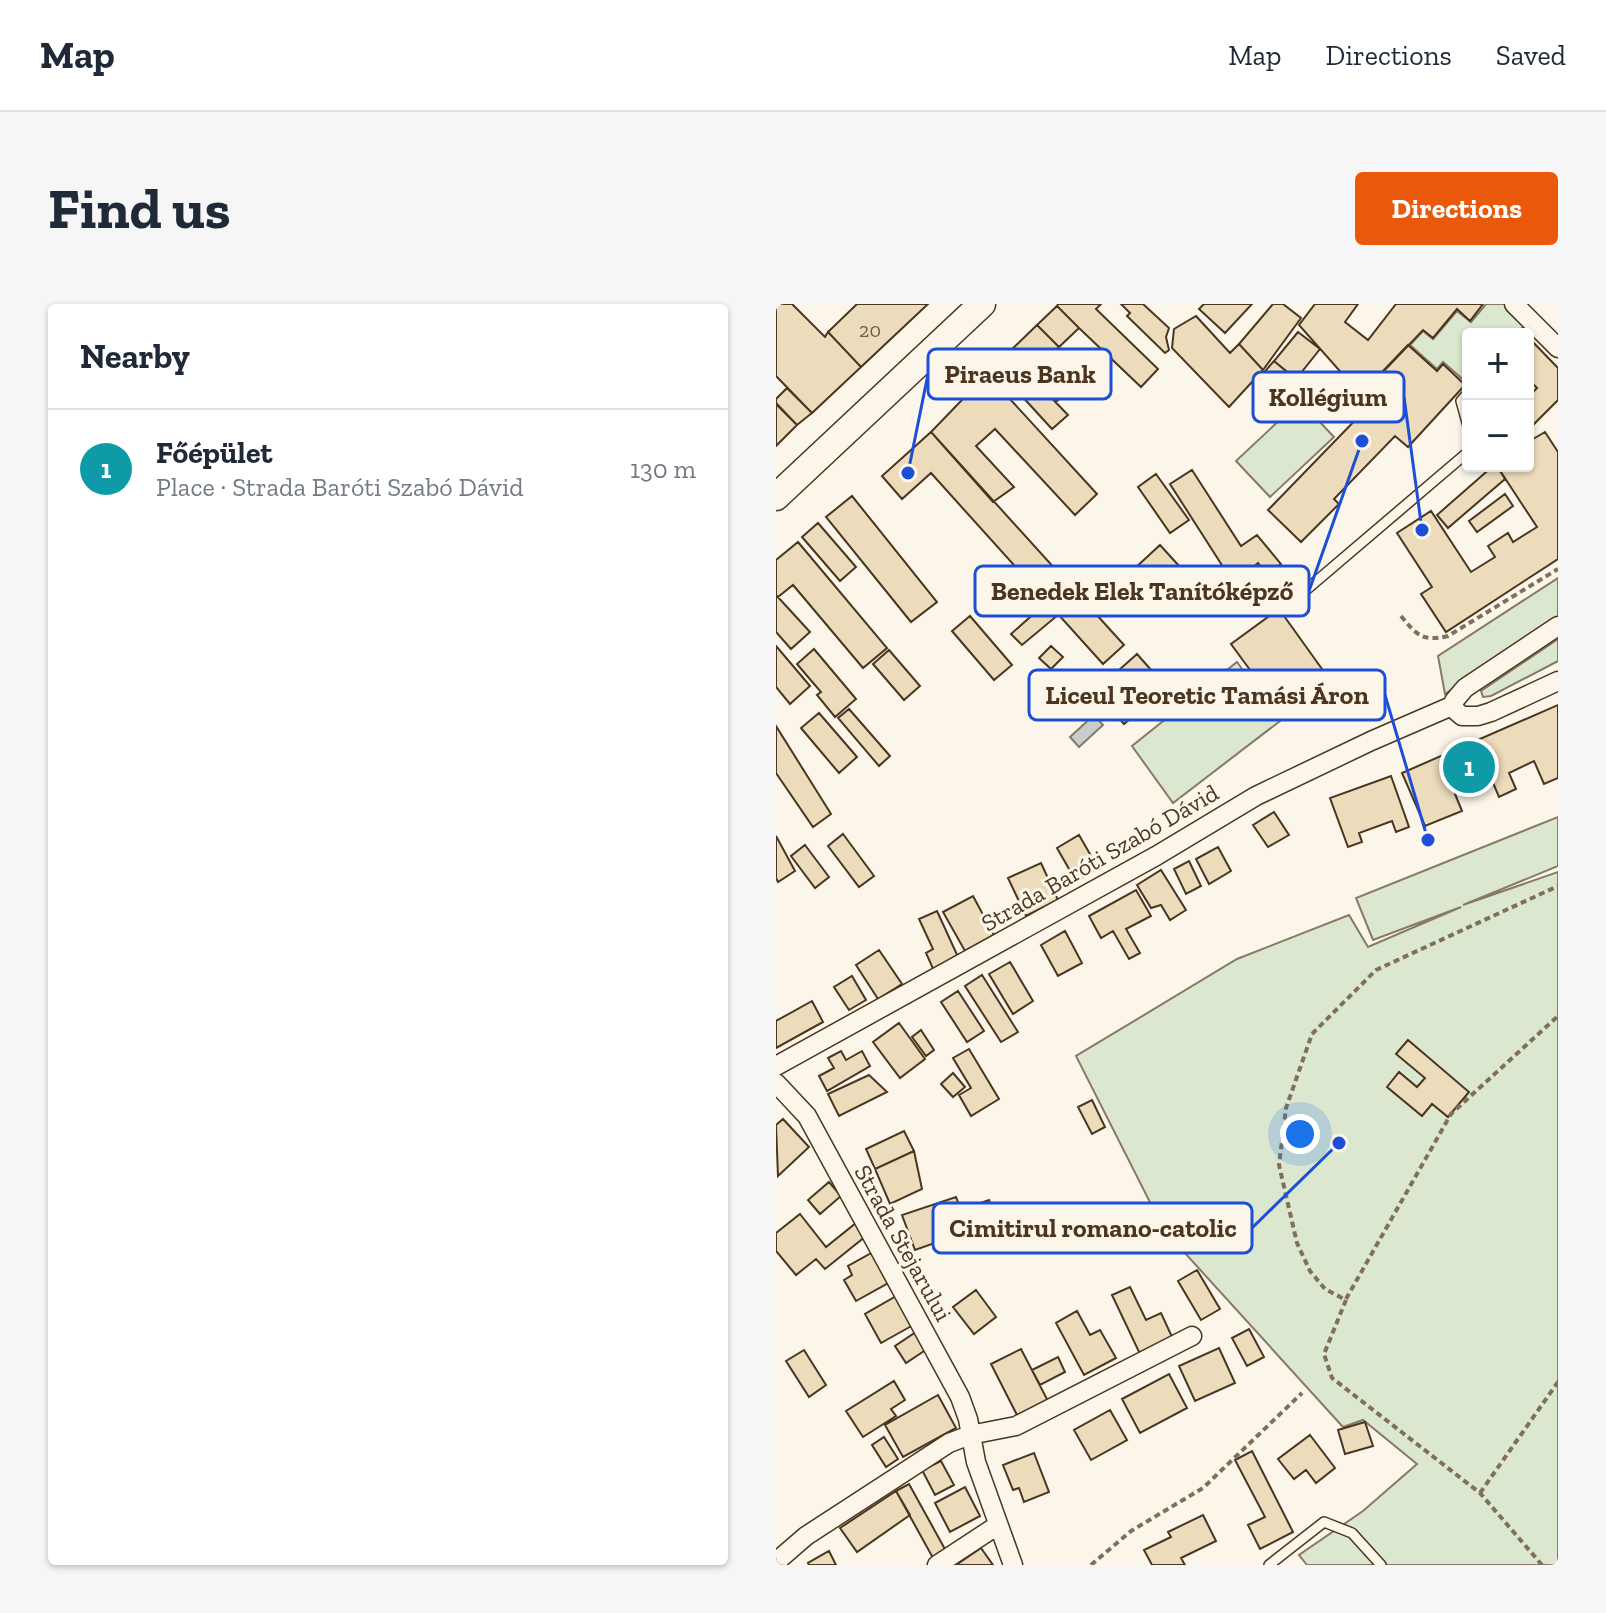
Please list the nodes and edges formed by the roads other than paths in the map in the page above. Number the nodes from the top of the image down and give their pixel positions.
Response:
1 (982, 304) edge
2 (1514, 304) edge
3 (1558, 348) edge
4 (1462, 457) edge
5 (776, 497) edge
6 (1306, 590) dead end
7 (1558, 626) edge
8 (1558, 681) edge
9 (1454, 705) junction
10 (776, 1066) edge
11 (776, 1083) edge
12 (1192, 1336) dead end
13 (970, 1435) junction
14 (998, 1525) junction
15 (776, 1562) edge
16 (937, 1565) edge
17 (1013, 1565) edge
18 (1269, 1565) edge
19 (1381, 1565) edge

1 - 5 main road
2 - 3 street
4 - 6 lane
7 - 9 street, Strada Baróti Szabó Dávid
8 - 9 street
9 - 10 street, Strada Baróti Szabó Dávid
11 - 13 street, Strada Stejarului
12 - 13 street
13 - 14 street, Strada Stejarului
13 - 15 street
14 - 16 street
14 - 17 street, Strada Stejarului
18 - 19 lane

